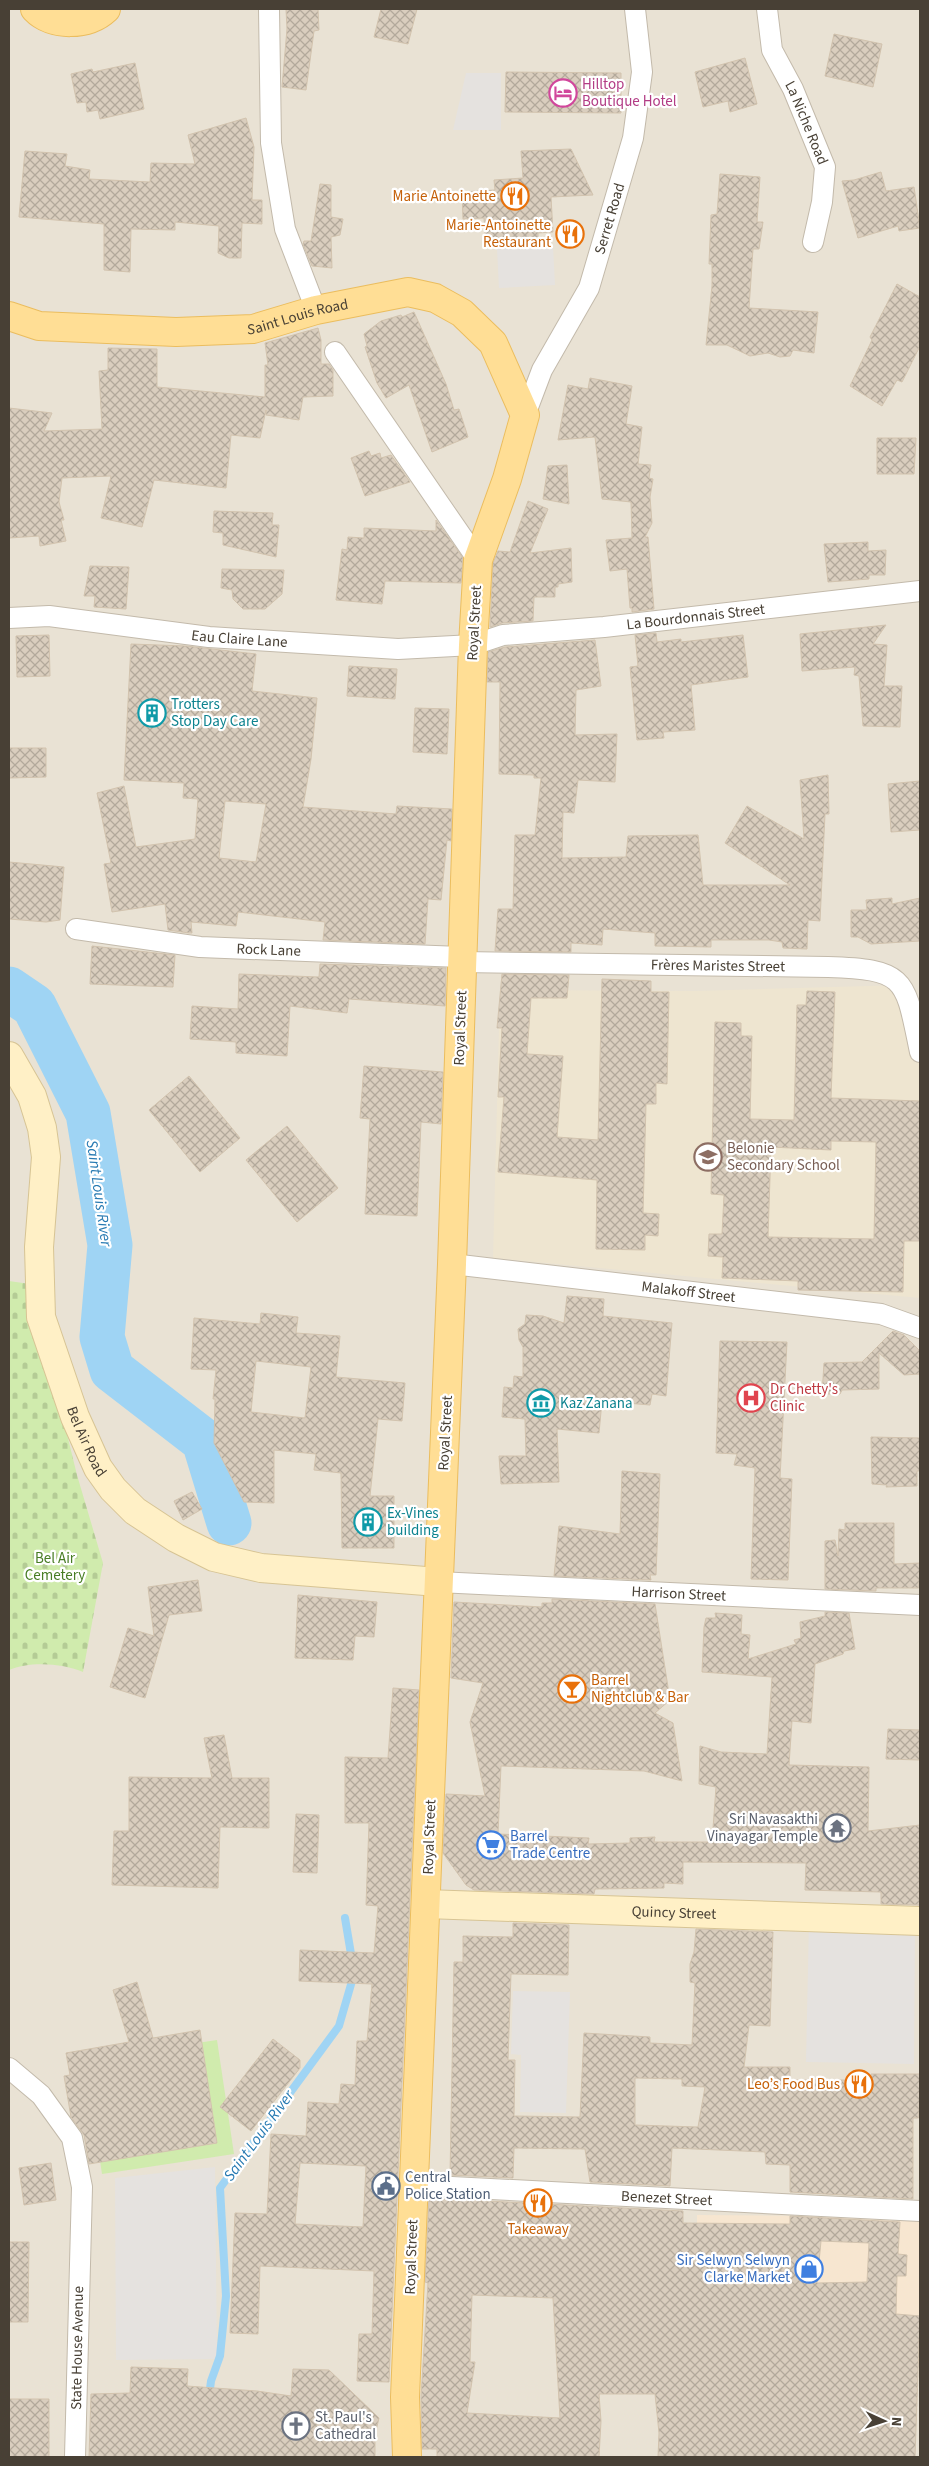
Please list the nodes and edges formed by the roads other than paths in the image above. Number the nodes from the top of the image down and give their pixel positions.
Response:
1 (35, 9) edge
2 (106, 9) edge
3 (269, 9) edge
4 (635, 9) edge
5 (767, 9) edge
6 (813, 242) dead end
7 (316, 310) junction
8 (9, 316) edge
9 (336, 352) dead end
10 (525, 415) junction
11 (478, 560) junction
12 (920, 591) edge
13 (9, 618) edge
14 (473, 645) junction
15 (76, 929) dead end
16 (461, 959) junction
17 (920, 1052) edge
18 (9, 1056) edge
19 (452, 1264) junction
20 (920, 1328) edge
21 (438, 1582) junction
22 (920, 1605) edge
23 (426, 1904) junction
24 (920, 1921) edge
25 (9, 2068) edge
26 (413, 2184) junction
27 (920, 2211) edge
28 (75, 2457) edge
29 (407, 2457) edge

1 - 2 main road
3 - 7 street
4 - 10 street, Serret Road
5 - 6 street, La Niche Road
7 - 8 main road, Saint Louis Road
7 - 10 main road, Saint Louis Road
9 - 11 street
10 - 11 main road, Royal Street
11 - 14 main road, Royal Street
12 - 14 street, La Bourdonnais Street
13 - 14 street, Eau Claire Lane
14 - 16 main road, Royal Street
15 - 16 street, Rock Lane
16 - 17 street, Frères Maristes Street
16 - 19 main road, Royal Street
18 - 21 main road, Bel Air Road
19 - 20 street, Malakoff Street
19 - 21 main road, Royal Street
21 - 22 street, Harrison Street
21 - 23 main road, Royal Street
23 - 24 main road, Quincy Street
23 - 26 main road, Royal Street
25 - 28 street, State House Avenue
26 - 27 street, Benezet Street
26 - 29 main road, Royal Street

